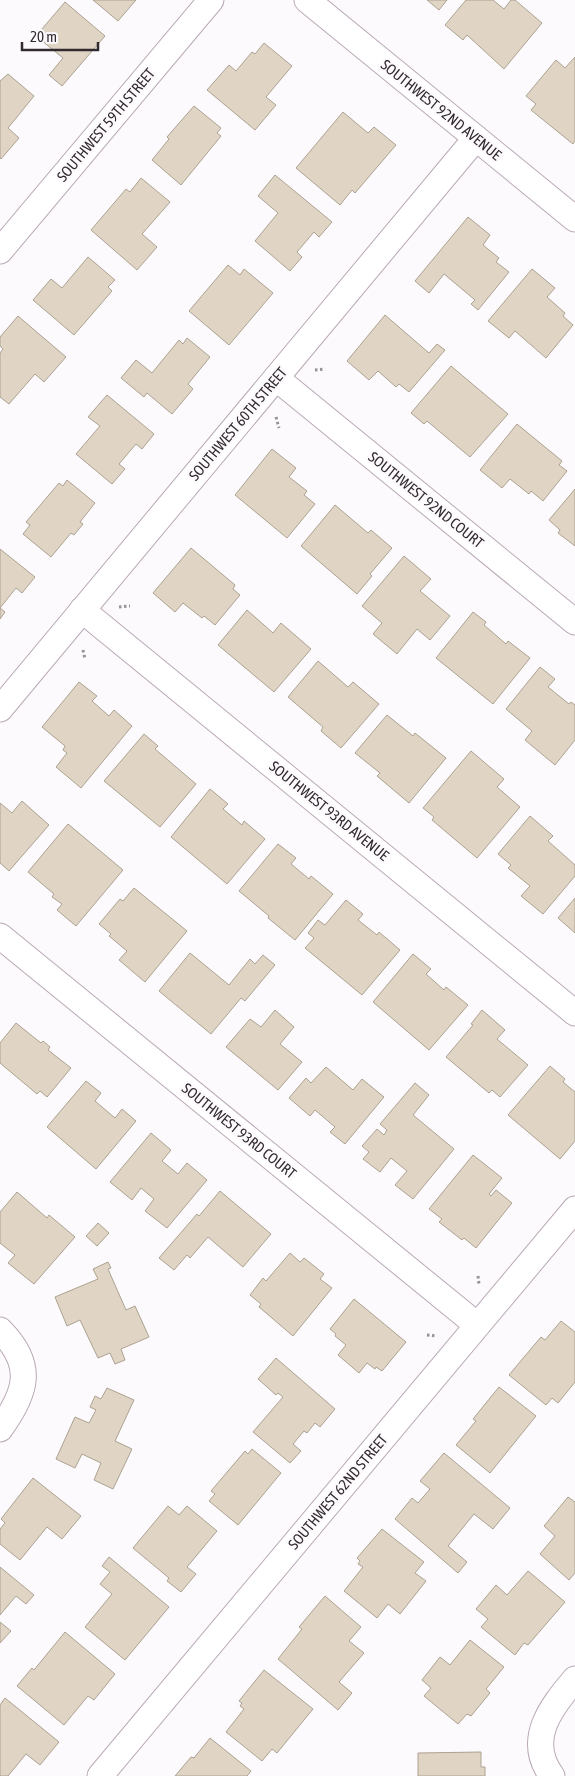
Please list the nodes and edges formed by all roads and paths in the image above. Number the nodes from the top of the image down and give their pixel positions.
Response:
1 (211, 0) edge
2 (307, 0) edge
3 (476, 138) junction
4 (575, 219) edge
5 (0, 251) edge
6 (325, 369) dead end
7 (314, 370) dead end
8 (276, 378) junction
9 (276, 416) dead end
10 (279, 428) dead end
11 (130, 606) dead end
12 (114, 608) dead end
13 (82, 610) junction
14 (575, 622) edge
15 (82, 646) dead end
16 (85, 659) dead end
17 (0, 709) edge
18 (0, 936) edge
19 (575, 1013) edge
20 (575, 1209) edge
21 (477, 1325) junction
22 (0, 1330) edge
23 (0, 1429) edge
24 (575, 1679) edge
25 (547, 1768) edge
26 (100, 1776) edge

1 - 5 street, SOUTHWEST 59TH STREET
2 - 3 street, SOUTHWEST 92ND AVENUE
3 - 4 street, SOUTHWEST 92ND AVENUE
3 - 8 street, SOUTHWEST 60TH STREET
6 - 7 path
8 - 13 street, SOUTHWEST 60TH STREET
8 - 14 street, SOUTHWEST 92ND COURT
9 - 10 path
11 - 12 path
13 - 17 street, SOUTHWEST 60TH STREET
13 - 19 street, SOUTHWEST 93RD AVENUE
15 - 16 path
18 - 21 street, SOUTHWEST 93RD COURT
20 - 21 street, SOUTHWEST 62ND STREET
21 - 26 street, SOUTHWEST 62ND STREET
22 - 23 street
24 - 25 street

